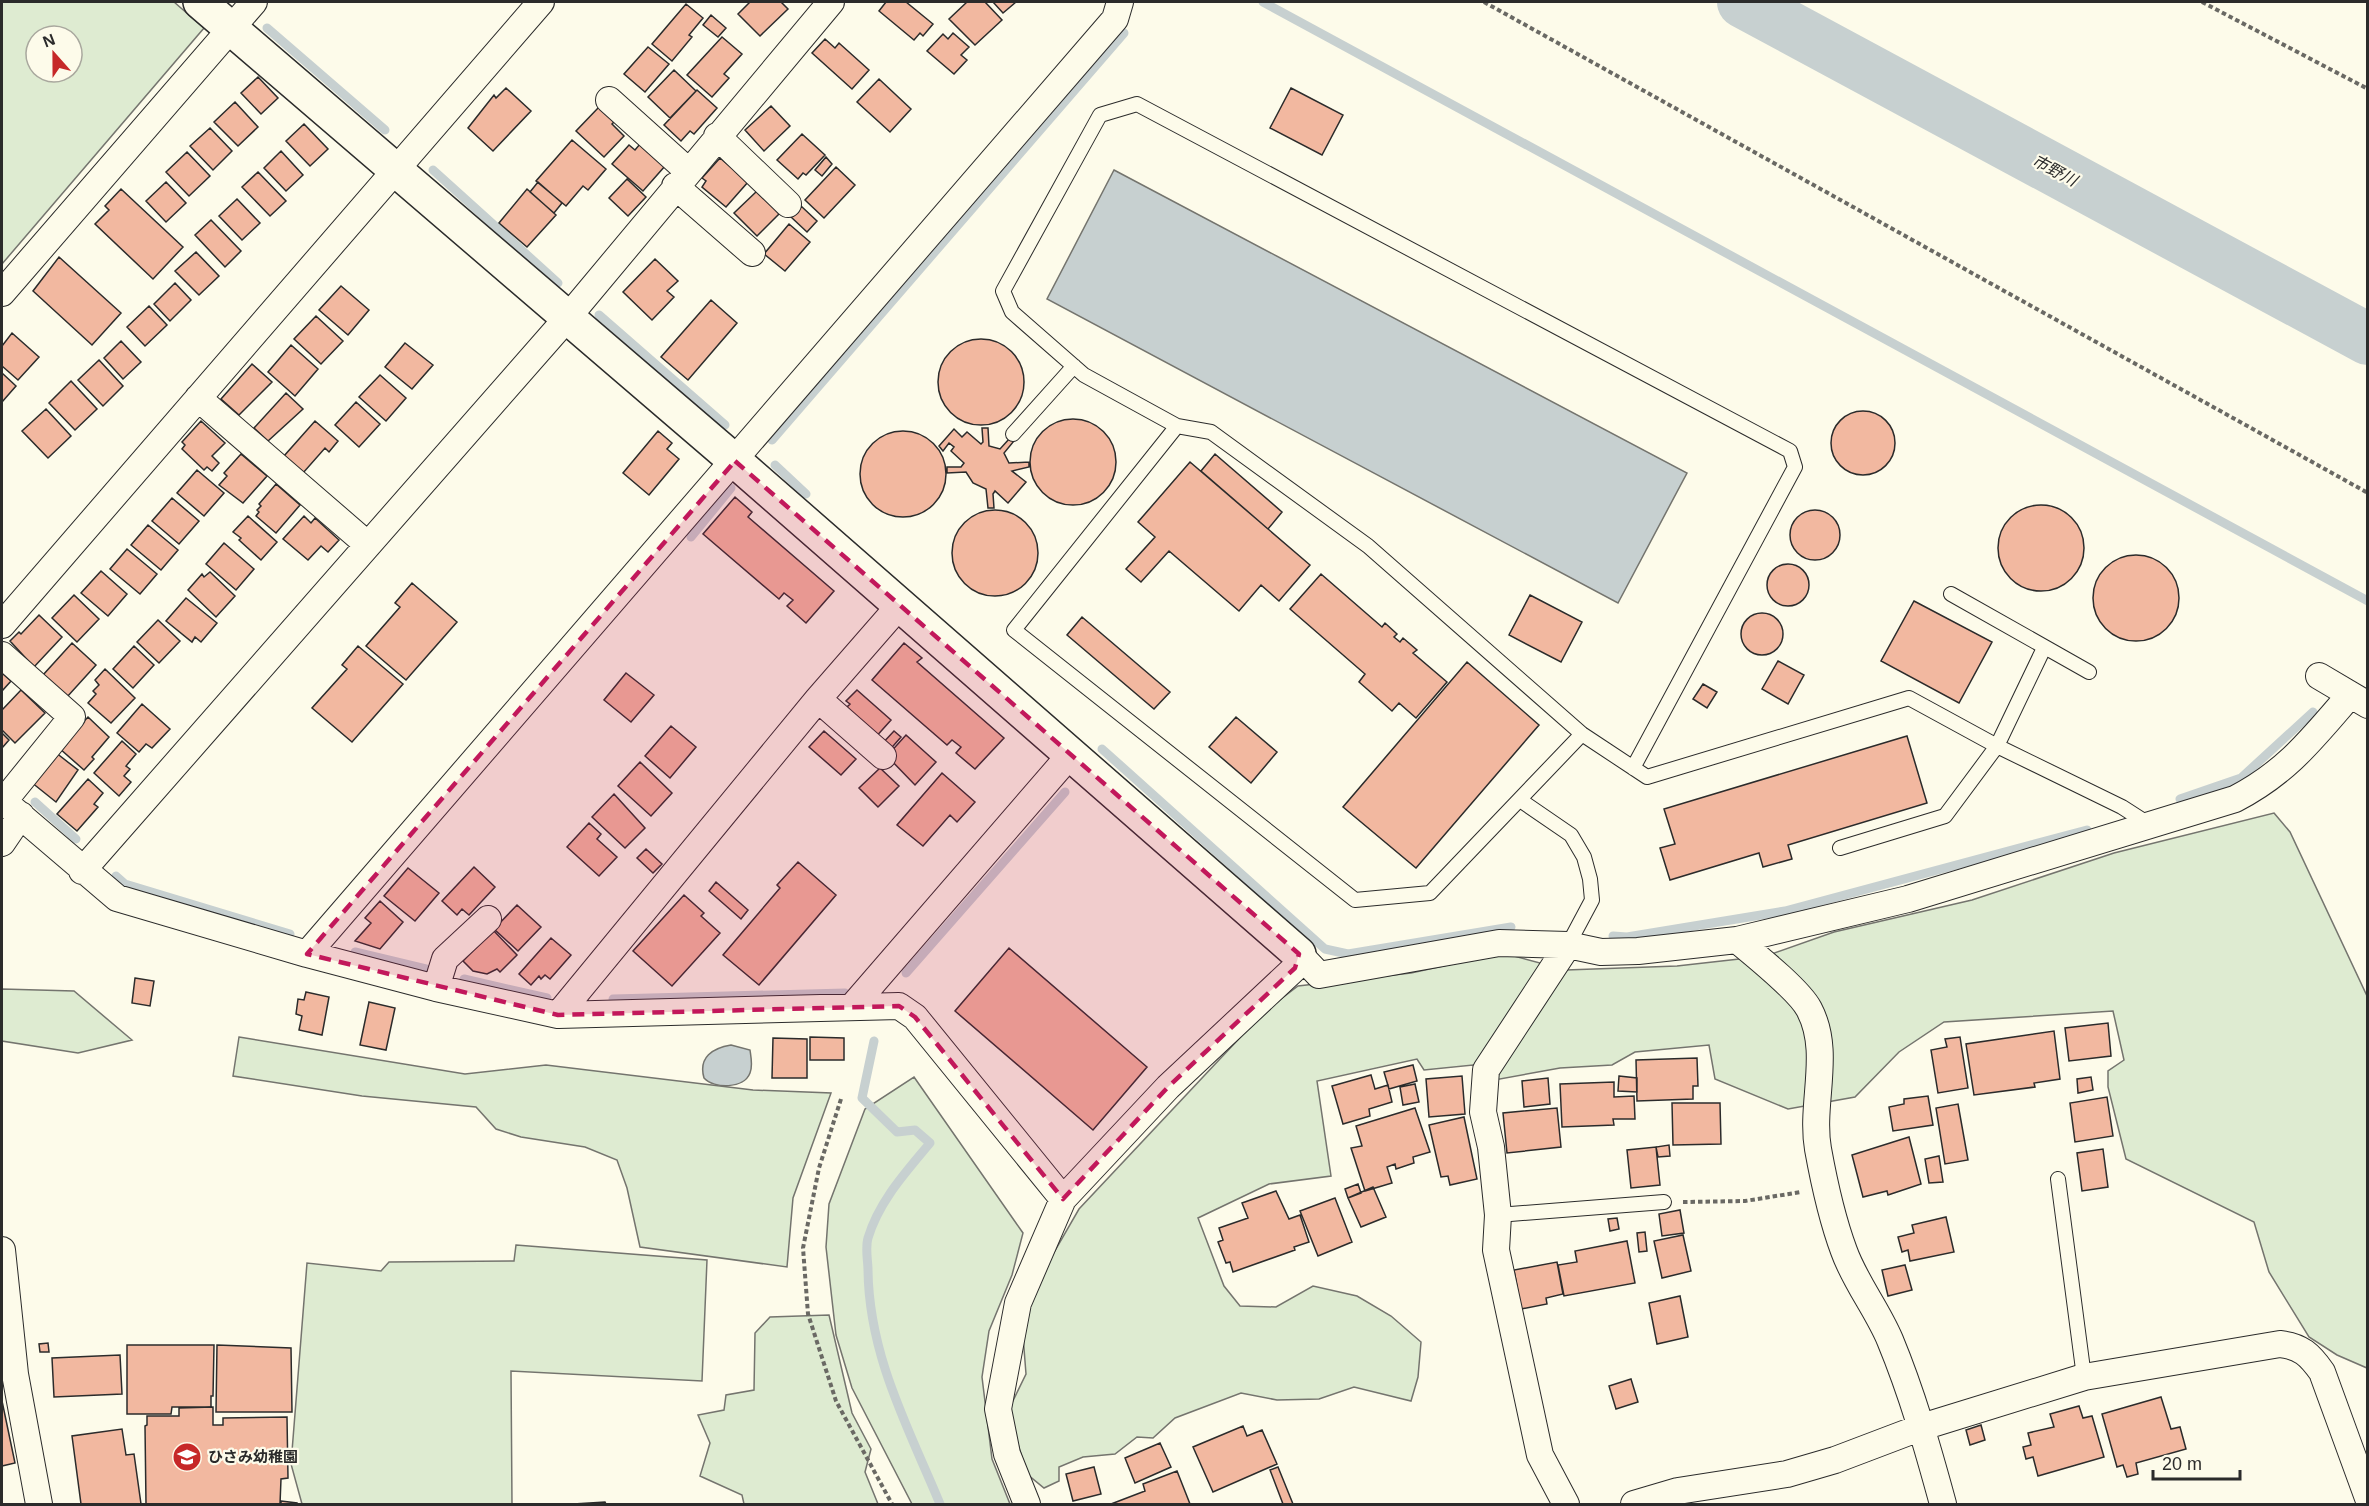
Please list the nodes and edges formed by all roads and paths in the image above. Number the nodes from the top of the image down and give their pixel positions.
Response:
1 (200, 2) edge
2 (254, 2) edge
3 (541, 2) edge
4 (831, 2) edge
5 (1120, 2) edge
6 (1484, 2) edge
7 (2202, 2) edge
8 (230, 29) junction
9 (2367, 89) edge
10 (609, 100) dead end
11 (717, 136) junction
12 (394, 171) junction
13 (682, 178) junction
14 (788, 204) dead end
15 (752, 253) dead end
16 (2, 293) edge
17 (568, 317) junction
18 (1074, 366) junction
19 (198, 398) junction
20 (1177, 426) junction
21 (1013, 434) dead end
22 (735, 461) junction
23 (2367, 493) edge
24 (368, 545) junction
25 (1951, 594) dead end
26 (900, 605) junction
27 (2, 625) edge
28 (2044, 648) junction
29 (2, 655) edge
30 (2090, 672) dead end
31 (2319, 676) dead end
32 (818, 699) junction
33 (2359, 700) edge
34 (1582, 734) junction
35 (1997, 746) junction
36 (1070, 755) junction
37 (883, 756) dead end
38 (1632, 768) junction
39 (1520, 800) junction
40 (9, 805) edge
41 (2150, 825) junction
42 (2, 843) edge
43 (1840, 848) dead end
44 (82, 871) junction
45 (488, 919) dead end
46 (1737, 940) junction
47 (1568, 945) junction
48 (307, 954) junction
49 (1299, 954) junction
50 (436, 988) junction
51 (852, 1007) junction
52 (558, 1015) junction
53 (841, 1099) dead end
54 (2058, 1179) dead end
55 (1827, 1188) junction
56 (1063, 1199) junction
57 (1664, 1202) joint
58 (1498, 1215) junction
59 (2, 1250) edge
60 (2084, 1377) junction
61 (1922, 1426) junction
62 (2367, 1498) edge
63 (39, 1504) edge
64 (892, 1504) edge
65 (1027, 1504) edge
66 (1566, 1504) edge
67 (1634, 1504) edge
68 (1944, 1504) edge

1 - 8 street
2 - 8 street
3 - 12 street
4 - 11 street
5 - 22 street
6 - 23 path
7 - 9 path
8 - 12 street
8 - 16 street
10 - 13 street
11 - 13 street
11 - 14 street
12 - 17 street
12 - 19 street
13 - 15 street
13 - 17 street
17 - 22 street
17 - 24 street
18 - 20 lane
18 - 21 lane
18 - 38 lane
19 - 24 street
19 - 27 street
20 - 34 lane
20 - 39 lane
22 - 26 street
22 - 48 street
24 - 44 street
25 - 28 lane
26 - 32 street
26 - 36 street
28 - 30 lane
28 - 35 lane
29 - 40 street
31 - 33 street
32 - 37 street
32 - 52 street
33 - 41 street
34 - 38 lane
34 - 39 lane
35 - 38 lane
35 - 41 lane
35 - 43 lane
36 - 49 street
36 - 51 street
39 - 47 lane
40 - 42 street
40 - 44 street
41 - 46 street
44 - 48 street
45 - 50 street
46 - 47 street
46 - 55 street
47 - 49 street
47 - 58 street
48 - 50 street
49 - 56 street
50 - 52 street
51 - 52 street
51 - 56 street
53 - 64 path
54 - 60 lane
55 - 57 path
55 - 61 street
56 - 65 street
57 - 58 lane
58 - 66 street
59 - 63 street
60 - 61 street
60 - 62 street
61 - 67 street
61 - 68 street

